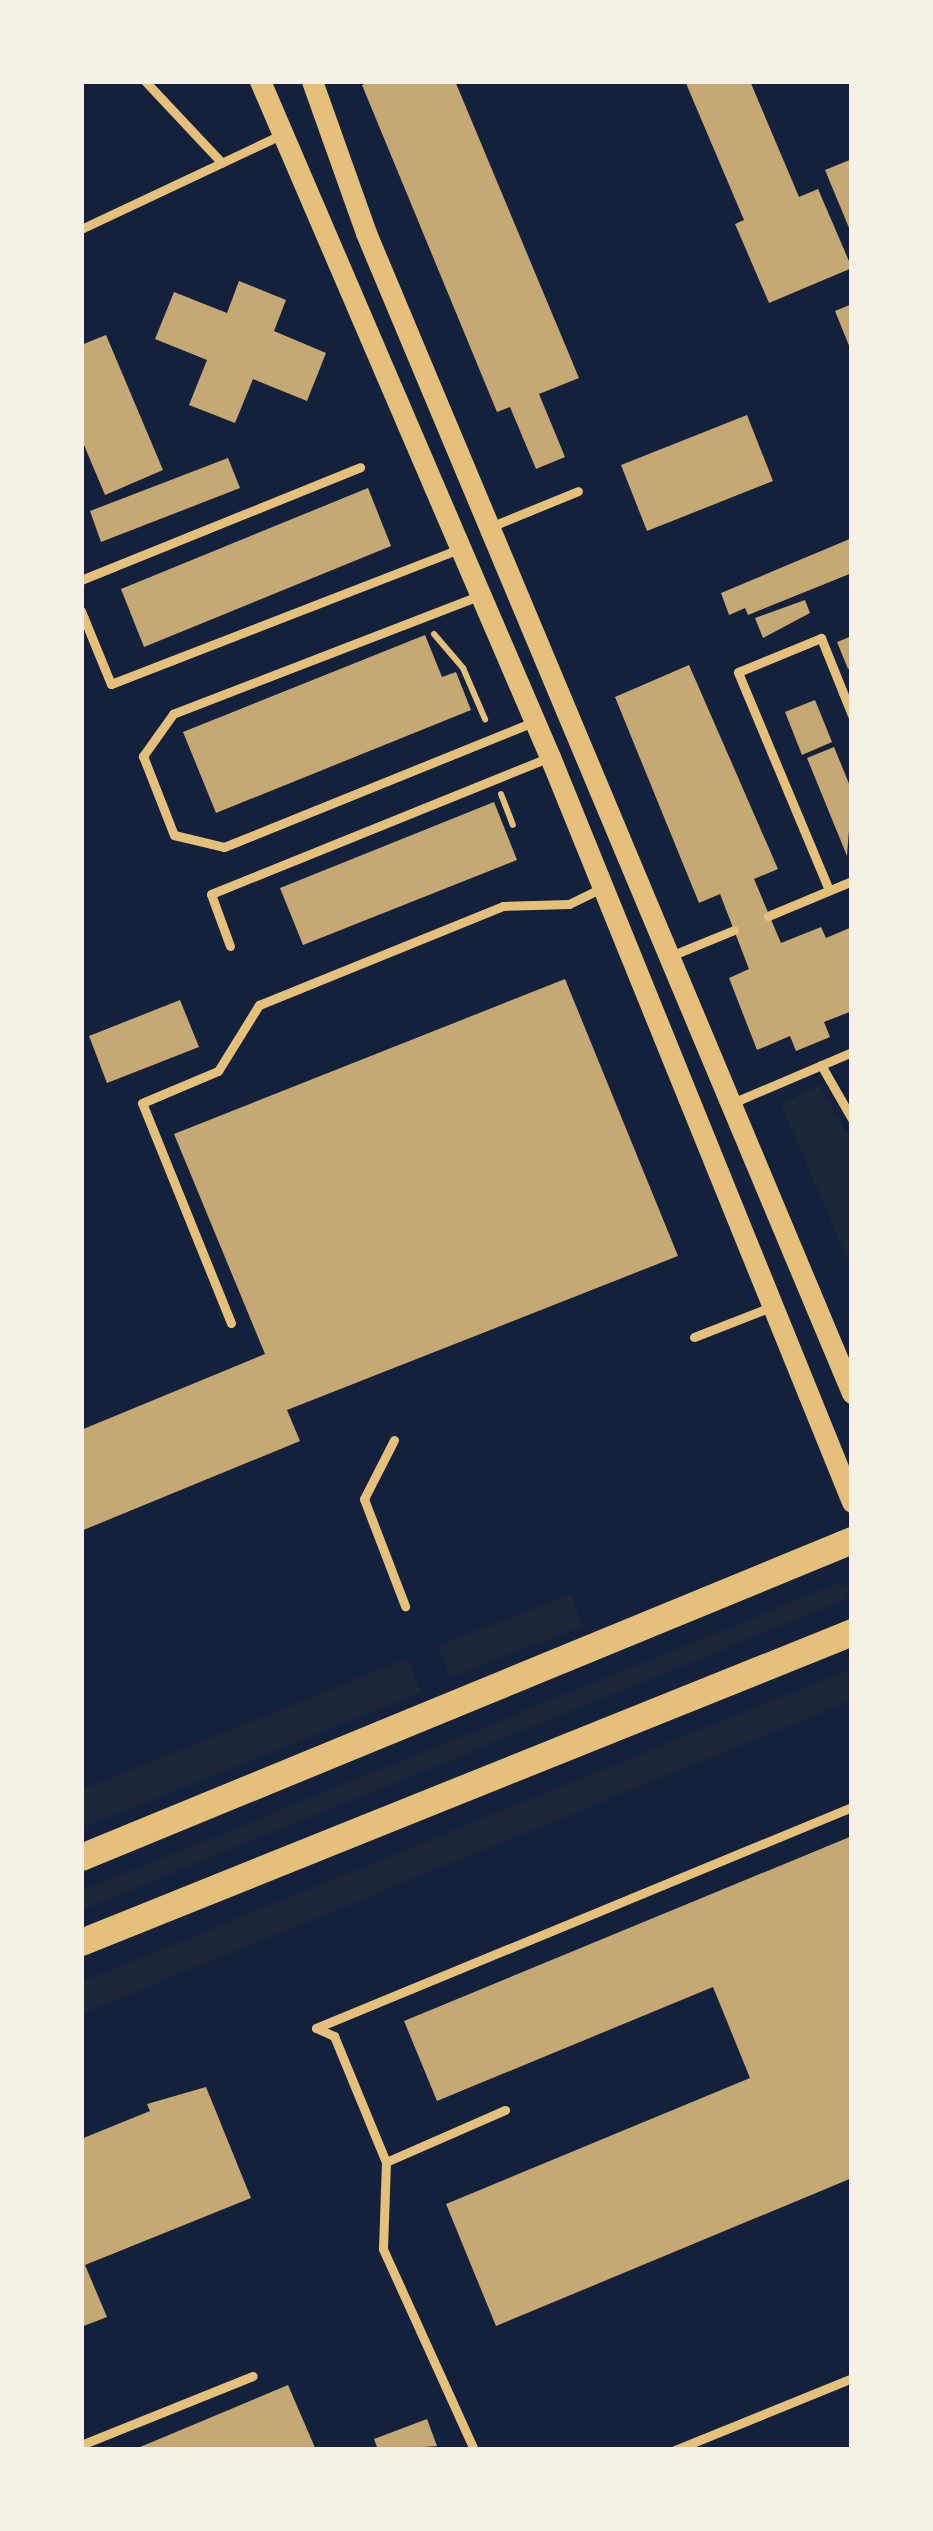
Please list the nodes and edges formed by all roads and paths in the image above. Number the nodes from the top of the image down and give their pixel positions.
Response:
1 (145, 81) edge
2 (260, 81) edge
3 (312, 81) edge
4 (281, 135) junction
5 (222, 163) junction
6 (81, 229) edge
7 (361, 467) dead end
8 (578, 491) dead end
9 (490, 527) junction
10 (462, 547) junction
11 (81, 580) edge
12 (482, 595) junction
13 (81, 610) edge
14 (426, 616) junction
15 (852, 715) edge
16 (535, 722) junction
17 (493, 739) junction
18 (550, 757) junction
19 (496, 779) junction
20 (513, 825) dead end
21 (852, 880) edge
22 (604, 887) junction
23 (829, 890) junction
24 (768, 916) dead end
25 (734, 930) dead end
26 (230, 946) dead end
27 (668, 957) junction
28 (852, 1052) edge
29 (821, 1065) junction
30 (726, 1106) junction
31 (852, 1120) edge
32 (771, 1307) junction
33 (231, 1323) dead end
34 (694, 1337) dead end
35 (852, 1393) edge
36 (394, 1440) dead end
37 (852, 1502) edge
38 (852, 1540) edge
39 (405, 1606) dead end
40 (852, 1632) edge
41 (852, 1807) edge
42 (81, 1857) edge
43 (81, 1942) edge
44 (506, 2110) dead end
45 (386, 2162) junction
46 (253, 2376) dead end
47 (852, 2378) edge
48 (81, 2445) edge
49 (474, 2450) edge
50 (675, 2450) edge

1 - 5 lane
2 - 4 street
3 - 9 street
4 - 5 lane
4 - 10 street
5 - 6 lane
7 - 11 lane
8 - 9 lane
9 - 27 street
10 - 12 street
10 - 13 lane
12 - 14 lane
12 - 16 street
14 - 17 path
14 - 17 lane
15 - 23 lane
16 - 17 lane
16 - 18 street
18 - 19 lane
18 - 22 street
19 - 20 path
19 - 26 lane
21 - 23 lane
22 - 32 street
22 - 33 lane
23 - 24 lane
25 - 27 lane
27 - 30 street
28 - 29 lane
29 - 30 lane
29 - 31 lane
30 - 35 street
32 - 34 lane
32 - 37 street
36 - 39 lane
38 - 42 main road
40 - 43 main road
41 - 45 lane
44 - 45 lane
45 - 49 lane
46 - 48 lane
47 - 50 lane

